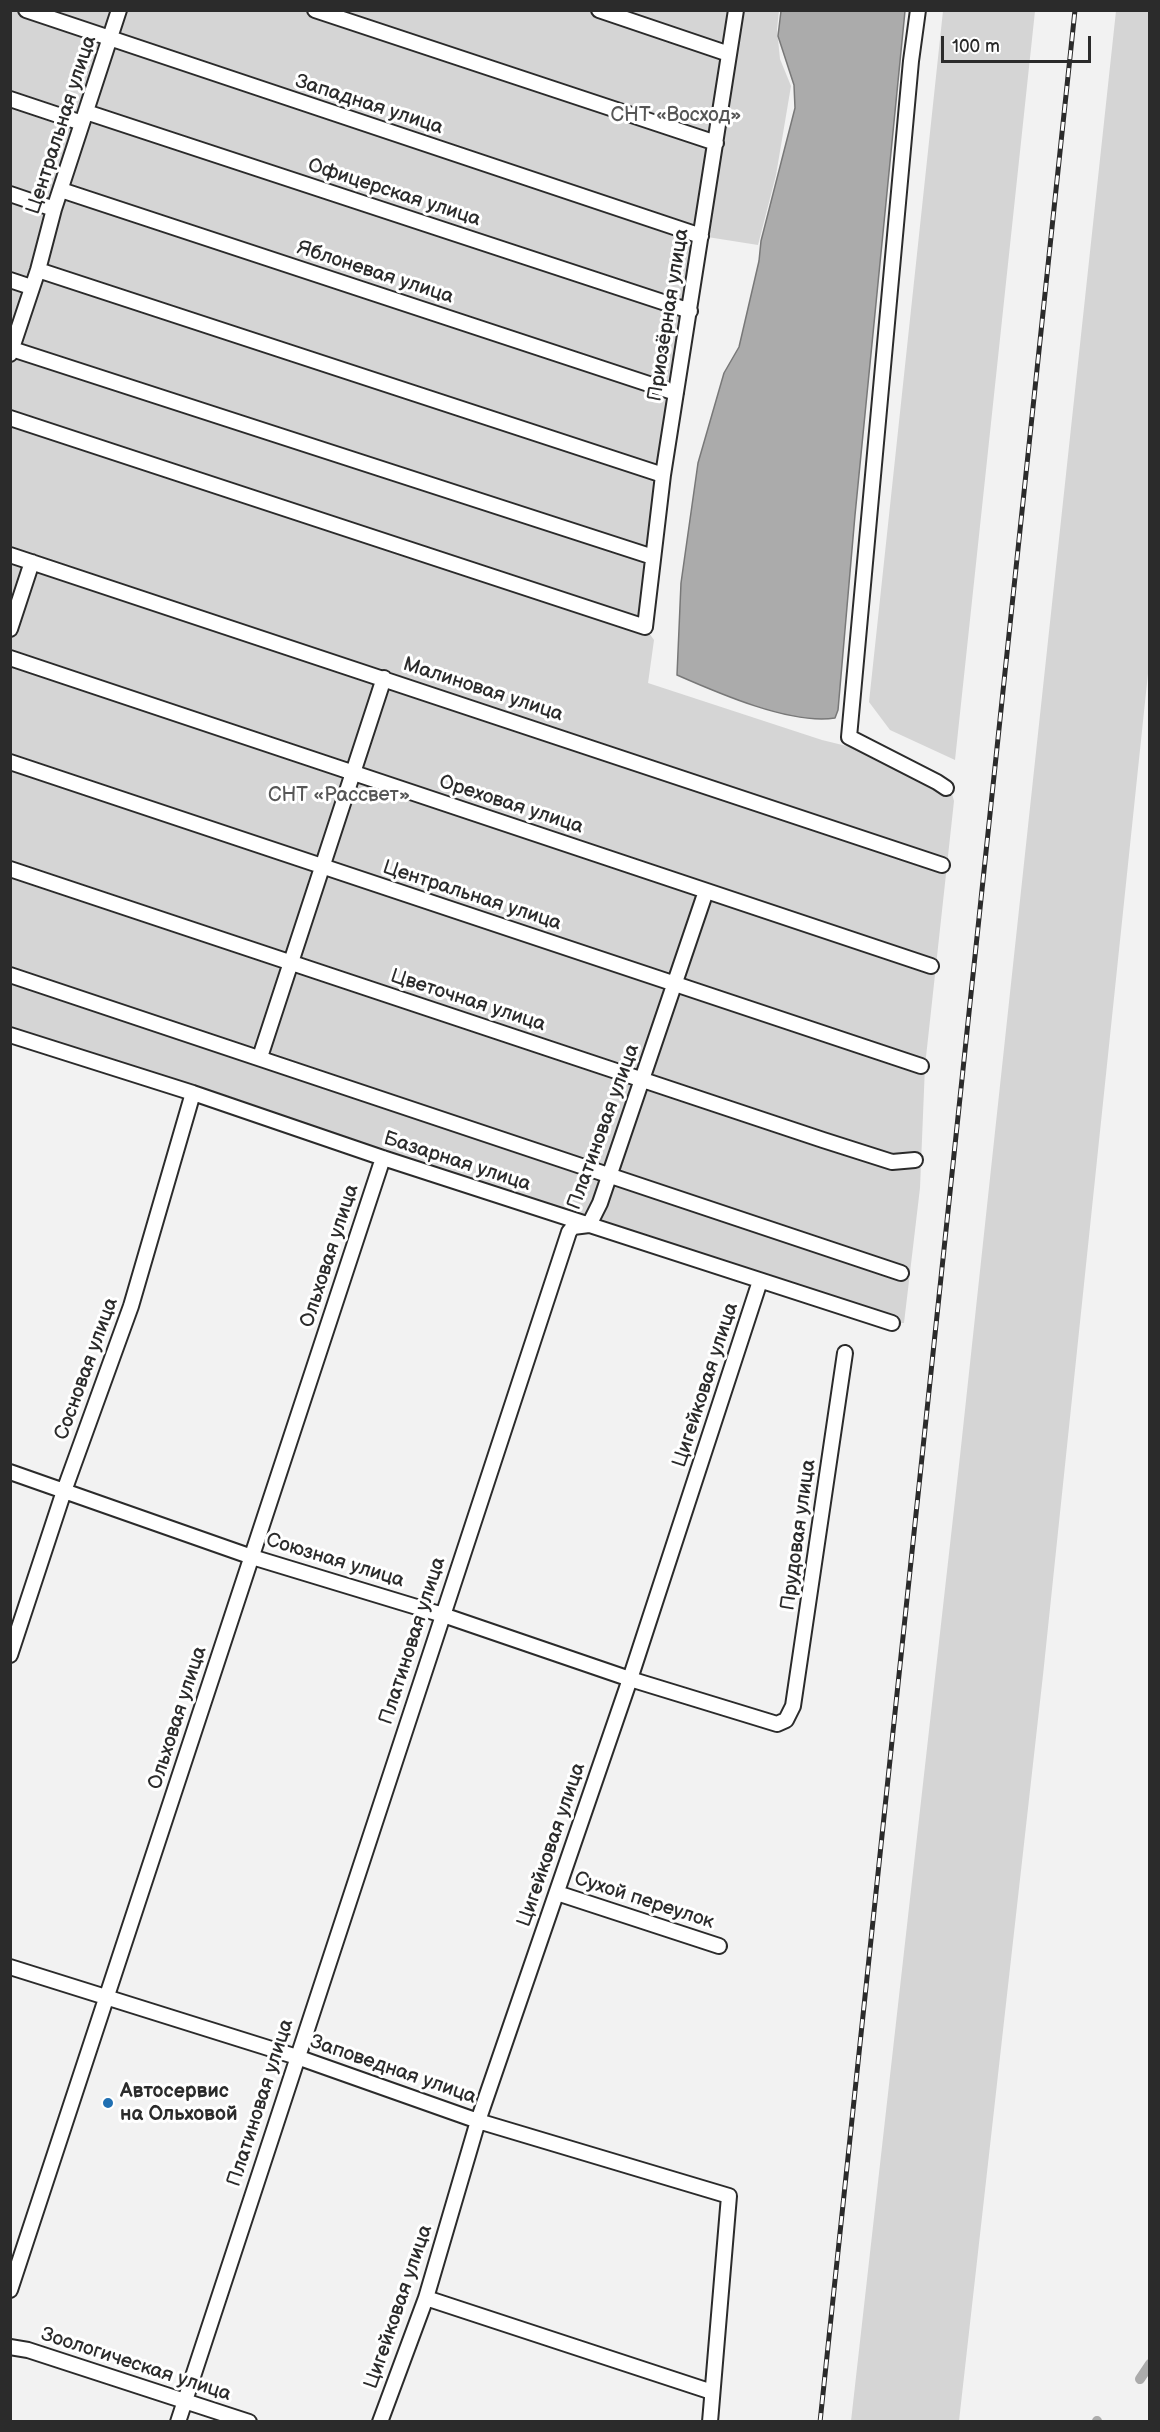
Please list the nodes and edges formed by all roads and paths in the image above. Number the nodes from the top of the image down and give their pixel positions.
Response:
1 (26, 10) edge
2 (119, 10) edge
3 (315, 10) edge
4 (599, 10) edge
5 (735, 10) edge
6 (918, 10) edge
7 (110, 39) junction
8 (729, 54) junction
9 (10, 99) edge
10 (84, 118) junction
11 (716, 143) junction
12 (62, 190) junction
13 (10, 194) edge
14 (54, 209) junction
15 (701, 236) junction
16 (38, 270) junction
17 (10, 280) edge
18 (32, 287) junction
19 (690, 310) junction
20 (11, 352) edge
21 (676, 393) junction
22 (10, 418) edge
23 (663, 475) junction
24 (10, 555) edge
25 (653, 557) junction
26 (32, 562) junction
27 (10, 629) edge
28 (10, 658) edge
29 (384, 678) junction
30 (10, 762) edge
31 (352, 772) junction
32 (946, 788) dead end
33 (942, 865) dead end
34 (321, 866) junction
35 (10, 869) edge
36 (706, 891) junction
37 (291, 963) junction
38 (931, 966) dead end
39 (10, 975) edge
40 (674, 984) junction
41 (11, 1036) edge
42 (260, 1057) junction
43 (921, 1066) dead end
44 (644, 1080) junction
45 (193, 1093) junction
46 (383, 1158) junction
47 (915, 1160) dead end
48 (611, 1175) junction
49 (589, 1225) junction
50 (901, 1273) dead end
51 (760, 1281) junction
52 (892, 1323) dead end
53 (845, 1353) dead end
54 (10, 1472) edge
55 (64, 1491) junction
56 (252, 1557) junction
57 (443, 1615) junction
58 (10, 1655) edge
59 (630, 1679) junction
60 (786, 1720) joint
61 (557, 1893) junction
62 (719, 1946) dead end
63 (10, 1967) edge
64 (106, 1996) junction
65 (297, 2057) junction
66 (478, 2121) junction
67 (10, 2290) edge
68 (426, 2298) junction
69 (10, 2347) edge
70 (712, 2392) junction
71 (185, 2399) junction
72 (178, 2421) edge
73 (249, 2421) edge
74 (380, 2421) edge
75 (710, 2421) edge

1 - 7 street, Западная улица
2 - 7 street, Центральная улица
3 - 11 street
4 - 8 street
5 - 8 street, Приозёрная улица
6 - 32 street
7 - 10 street, Центральная улица
7 - 15 street, Западная улица
8 - 11 street, Приозёрная улица
9 - 10 street, Офицерская улица
10 - 12 street, Центральная улица
10 - 19 street, Офицерская улица
11 - 15 street, Приозёрная улица
12 - 14 street, Центральная улица
12 - 21 street, Яблоневая улица
13 - 14 street
14 - 16 street, Центральная улица
15 - 19 street, Приозёрная улица
16 - 18 street, Центральная улица
16 - 23 street
17 - 18 street
18 - 20 street, Центральная улица
19 - 21 street, Приозёрная улица
20 - 25 street
21 - 23 street, Приозёрная улица
22 - 25 street, Приозёрная улица
23 - 25 street, Приозёрная улица
24 - 26 street, Малиновая улица
26 - 27 street
26 - 29 street, Малиновая улица
28 - 31 street, Ореховая улица
29 - 31 street
29 - 33 street, Малиновая улица
30 - 34 street, Центральная улица
31 - 34 street
31 - 36 street, Ореховая улица
34 - 37 street
34 - 40 street, Центральная улица
35 - 37 street, Цветочная улица
36 - 38 street, Ореховая улица
36 - 40 street, Платиновая улица
37 - 42 street
37 - 44 street, Цветочная улица
39 - 42 street
40 - 43 street, Центральная улица
40 - 44 street, Платиновая улица
41 - 45 street, Базарная улица
42 - 48 street
44 - 47 street, Цветочная улица
44 - 48 street, Платиновая улица
45 - 46 street, Базарная улица
45 - 55 street, Сосновая улица
46 - 49 street, Базарная улица
46 - 56 street, Ольховая улица
48 - 49 street, Платиновая улица
48 - 50 street
49 - 51 street, Базарная улица
49 - 57 street, Платиновая улица
51 - 52 street, Базарная улица
51 - 59 street, Цигейковая улица
53 - 60 street, Прудовая улица
54 - 55 street, Союзная улица
55 - 56 street, Союзная улица
55 - 58 street, Сосновая улица
56 - 57 street, Союзная улица
56 - 64 street, Ольховая улица
57 - 59 street, Союзная улица
57 - 65 street, Платиновая улица
59 - 60 street, Союзная улица
59 - 61 street, Цигейковая улица
61 - 62 street, Сухой переулок
61 - 66 street, Цигейковая улица
63 - 64 street, Заповедная улица
64 - 65 street, Заповедная улица
64 - 67 street, Ольховая улица
65 - 66 street, Заповедная улица
65 - 71 street, Платиновая улица
66 - 68 street, Цигейковая улица
66 - 70 street, Заповедная улица
68 - 70 street
68 - 74 street, Цигейковая улица
69 - 71 street, Зоологическая улица
70 - 75 street
71 - 72 street, Платиновая улица
71 - 73 street, Зоологическая улица

